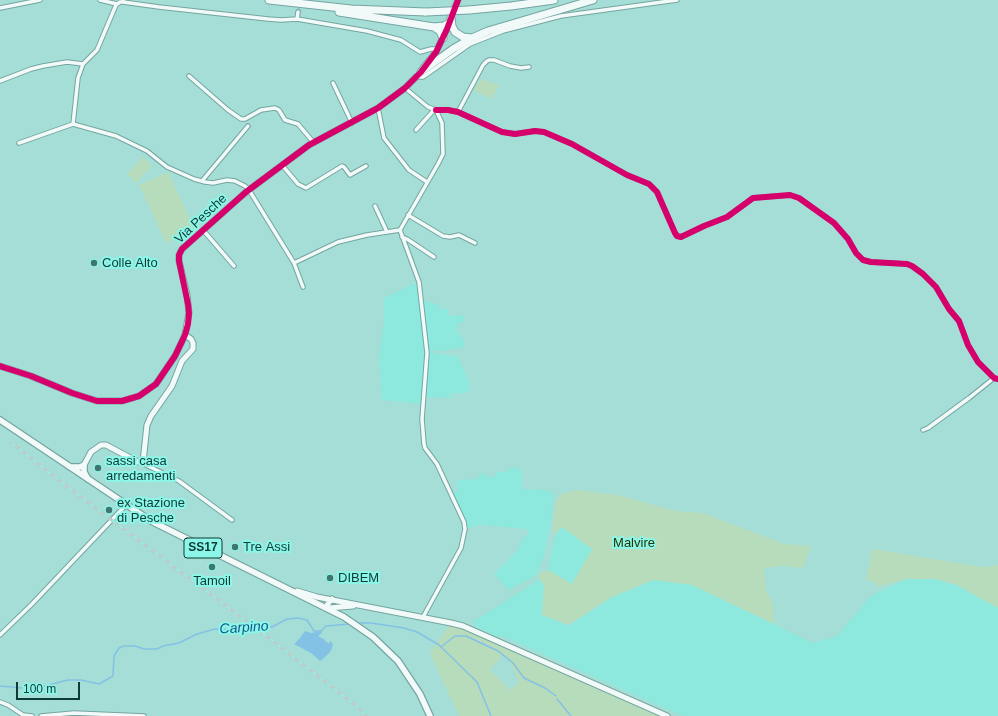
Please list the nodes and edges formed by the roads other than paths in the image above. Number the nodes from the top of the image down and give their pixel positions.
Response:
1 (40, 0) edge
2 (100, 0) edge
3 (269, 0) edge
4 (458, 0) edge
5 (506, 0) edge
6 (554, 0) edge
7 (593, 0) edge
8 (677, 0) edge
9 (123, 1) edge
10 (117, 4) junction
11 (306, 4) junction
12 (0, 8) edge
13 (469, 10) junction
14 (298, 12) tunnel mouth
15 (297, 19) junction
16 (450, 21) junction
17 (434, 27) junction
18 (443, 38) junction
19 (472, 38) junction
20 (437, 49) junction
21 (83, 64) junction
22 (529, 67) dead end
23 (418, 74) junction
24 (189, 76) dead end
25 (0, 81) edge
26 (333, 83) dead end
27 (405, 88) junction
28 (378, 108) junction
29 (435, 110) junction
30 (458, 112) junction
31 (352, 123) junction
32 (73, 124) junction
33 (248, 126) dead end
34 (416, 130) dead end
35 (19, 143) dead end
36 (314, 143) junction
37 (282, 165) junction
38 (366, 166) dead end
39 (202, 181) junction
40 (427, 182) junction
41 (250, 190) junction
42 (375, 206) dead end
43 (408, 215) junction
44 (203, 230) junction
45 (400, 230) junction
46 (387, 232) junction
47 (402, 237) junction
48 (475, 242) dead end
49 (434, 257) dead end
50 (294, 263) junction
51 (234, 266) dead end
52 (303, 287) dead end
53 (185, 335) junction
54 (0, 366) edge
55 (996, 379) edge
56 (0, 420) edge
57 (923, 430) dead end
58 (143, 462) junction
59 (84, 465) junction
60 (70, 467) junction
61 (88, 480) junction
62 (126, 505) junction
63 (232, 520) dead end
64 (282, 586) junction
65 (332, 600) junction
66 (346, 606) junction
67 (364, 607) junction
68 (328, 608) junction
69 (344, 617) junction
70 (423, 617) junction
71 (0, 635) edge
72 (0, 702) edge
73 (32, 716) edge
74 (41, 716) edge
75 (144, 716) edge
76 (430, 716) edge
77 (667, 716) edge

1 - 12 street
2 - 10 street
3 - 11 highway
4 - 16 street, Via Pesche
5 - 13 highway
6 - 13 highway
7 - 19 highway
8 - 23 street
9 - 10 street
9 - 15 street
10 - 21 street
11 - 13 highway, bridge
11 - 17 highway
14 - 15 street
15 - 20 street
16 - 17 highway
16 - 18 street, Via Pesche
16 - 19 highway
17 - 18 highway
18 - 20 street, Via Pesche
19 - 23 highway
20 - 23 street, Via Pesche
21 - 25 street
21 - 32 street
22 - 30 street
23 - 27 street, Via Pesche
24 - 36 street
26 - 31 street
27 - 28 street, Via Pesche
27 - 29 street
28 - 31 street, Via Pesche
28 - 40 street
29 - 30 street
29 - 34 street
29 - 40 street
30 - 55 street
31 - 36 street, Via Pesche
32 - 35 street
32 - 39 street
33 - 39 street
36 - 37 street, Via Pesche
37 - 38 street
37 - 41 street, Via Pesche
39 - 41 street
40 - 43 street
41 - 44 street, Via Pesche
41 - 50 street
42 - 46 street
43 - 45 street
43 - 48 street
44 - 51 street
44 - 53 street, Via Pesche
45 - 46 street
45 - 47 street
46 - 50 street
47 - 49 street
47 - 70 street
50 - 52 street
53 - 54 street, Via Pesche
53 - 58 street
55 - 57 street
56 - 60 main road, SS17
58 - 59 street
58 - 63 street
59 - 60 main road
59 - 61 main road
60 - 61 main road, SS17
61 - 62 main road, SS17
62 - 64 main road, SS17
62 - 71 street
64 - 65 street
64 - 68 main road, SS17
65 - 67 street
65 - 68 street
66 - 67 street
66 - 68 street
66 - 69 street
67 - 70 street
68 - 69 main road, SS17
69 - 76 main road, SS17
70 - 77 street
72 - 73 street
74 - 75 street

